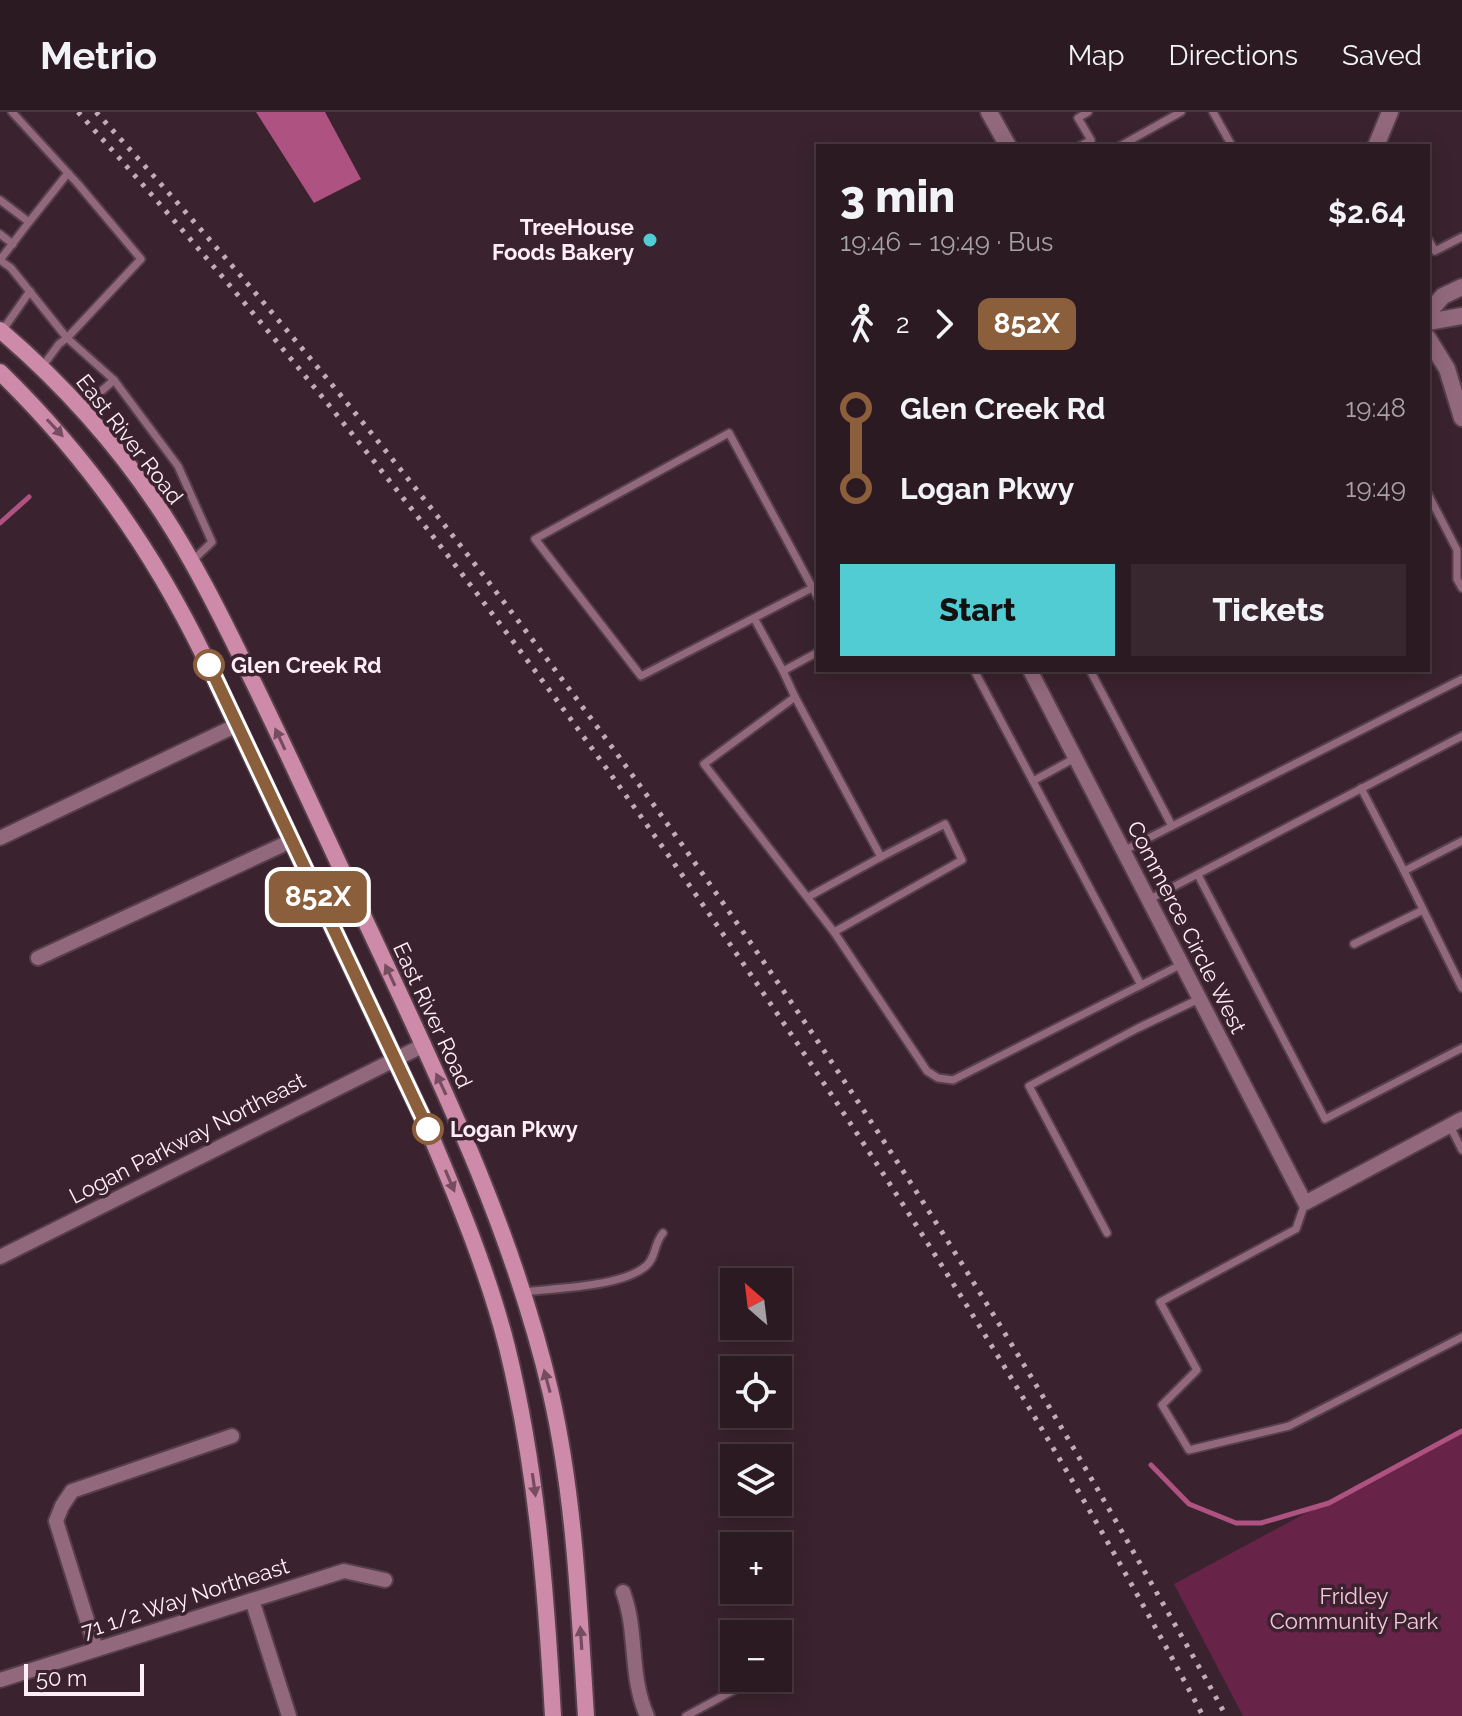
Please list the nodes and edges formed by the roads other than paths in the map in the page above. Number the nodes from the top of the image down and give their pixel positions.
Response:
1 (12, 112) edge
2 (989, 112) edge
3 (1088, 112) edge
4 (1181, 112) edge
5 (1213, 112) edge
6 (1390, 112) edge
7 (1092, 143) edge
8 (1007, 144) edge
9 (1124, 144) edge
10 (1231, 144) edge
11 (1377, 144) edge
12 (68, 173) junction
13 (0, 200) edge
14 (29, 222) junction
15 (0, 234) edge
16 (1462, 237) edge
17 (1430, 242) edge
18 (13, 244) junction
19 (0, 260) edge
20 (1462, 287) edge
21 (30, 291) junction
22 (1430, 311) edge
23 (1462, 316) edge
24 (1430, 322) edge
25 (1, 330) edge
26 (67, 338) junction
27 (1430, 341) edge
28 (42, 367) junction
29 (0, 372) edge
30 (114, 380) junction
31 (1460, 406) edge
32 (81, 409) junction
33 (1430, 498) edge
34 (192, 561) junction
35 (812, 588) junction
36 (1462, 588) edge
37 (816, 595) edge
38 (754, 618) junction
39 (816, 653) edge
40 (783, 671) junction
41 (975, 672) edge
42 (1031, 672) edge
43 (1091, 672) edge
44 (1462, 679) edge
45 (795, 697) junction
46 (237, 725) junction
47 (1462, 736) edge
48 (1075, 758) junction
49 (1033, 781) junction
50 (1361, 788) junction
51 (1172, 826) junction
52 (0, 838) edge
53 (291, 841) junction
54 (1462, 841) edge
55 (1123, 851) junction
56 (881, 857) junction
57 (1404, 871) junction
58 (1198, 875) junction
59 (808, 897) junction
60 (1148, 900) junction
61 (1423, 910) junction
62 (834, 932) junction
63 (1354, 944) dead end
64 (38, 958) dead end
65 (1182, 964) junction
66 (1141, 985) junction
67 (1462, 988) edge
68 (1199, 999) junction
69 (424, 1045) junction
70 (1462, 1048) edge
71 (394, 1059) junction
72 (1456, 1123) edge
73 (1462, 1150) edge
74 (1305, 1203) junction
75 (663, 1233) dead end
76 (1107, 1233) dead end
77 (0, 1257) edge
78 (523, 1292) junction
79 (1462, 1337) edge
80 (232, 1436) dead end
81 (385, 1580) dead end
82 (623, 1592) dead end
83 (252, 1600) junction
84 (96, 1649) junction
85 (0, 1680) edge
86 (730, 1692) edge
87 (289, 1716) edge
88 (553, 1716) edge
89 (586, 1716) edge
90 (647, 1716) edge
91 (686, 1716) edge

1 - 12 lane
2 - 8 street
3 - 7 lane
4 - 9 lane
5 - 10 lane
6 - 11 street
12 - 14 lane
12 - 26 lane
13 - 14 lane
14 - 18 lane
15 - 18 lane
16 - 17 lane
18 - 19 lane
19 - 21 lane
20 - 22 street
21 - 25 lane
21 - 26 lane
23 - 24 street
25 - 28 main road, East River Road
26 - 28 lane
26 - 30 lane
27 - 31 street
28 - 32 main road, East River Road
29 -> 46 main road
30 - 32 lane
30 - 34 lane
32 - 34 main road, East River Road
33 - 36 lane
69 -> 34 main road, East River Road
35 - 37 lane
35 - 38 lane
35 - 38 lane
38 - 40 lane
39 - 40 lane
40 - 45 lane
41 - 49 lane
42 - 48 street, Commerce Circle West
43 - 51 lane
44 - 51 lane
45 - 56 lane
45 - 59 lane
46 - 52 street
46 - 53 main road
47 - 50 lane
48 - 49 lane
48 - 55 street, Commerce Circle West
49 - 66 lane
50 - 57 lane
50 - 58 lane
51 - 55 lane
53 - 64 street
53 - 71 main road
54 - 57 lane
55 - 60 street, Commerce Circle West
56 - 59 lane
56 - 62 lane
57 - 61 lane
58 - 60 lane
58 - 70 lane
59 - 62 lane
60 - 65 street, Commerce Circle West
61 - 63 lane
61 - 67 lane
62 - 66 lane
65 - 66 lane
65 - 68 street, Commerce Circle West
68 - 74 street, Commerce Circle West
68 - 76 lane
69 - 71 street, Logan Parkway Northeast
78 -> 69 main road, East River Road
71 - 77 street, Logan Parkway Northeast
71 -> 88 main road
72 - 73 lane
72 - 74 street
74 - 79 lane
75 - 78 lane
89 -> 78 main road, East River Road
80 - 84 street
81 - 83 street, 71 1/2 Way Northeast
82 - 90 street
83 - 84 street, 71 1/2 Way Northeast
83 - 87 street
84 - 85 street, 71 1/2 Way Northeast
86 - 91 lane

